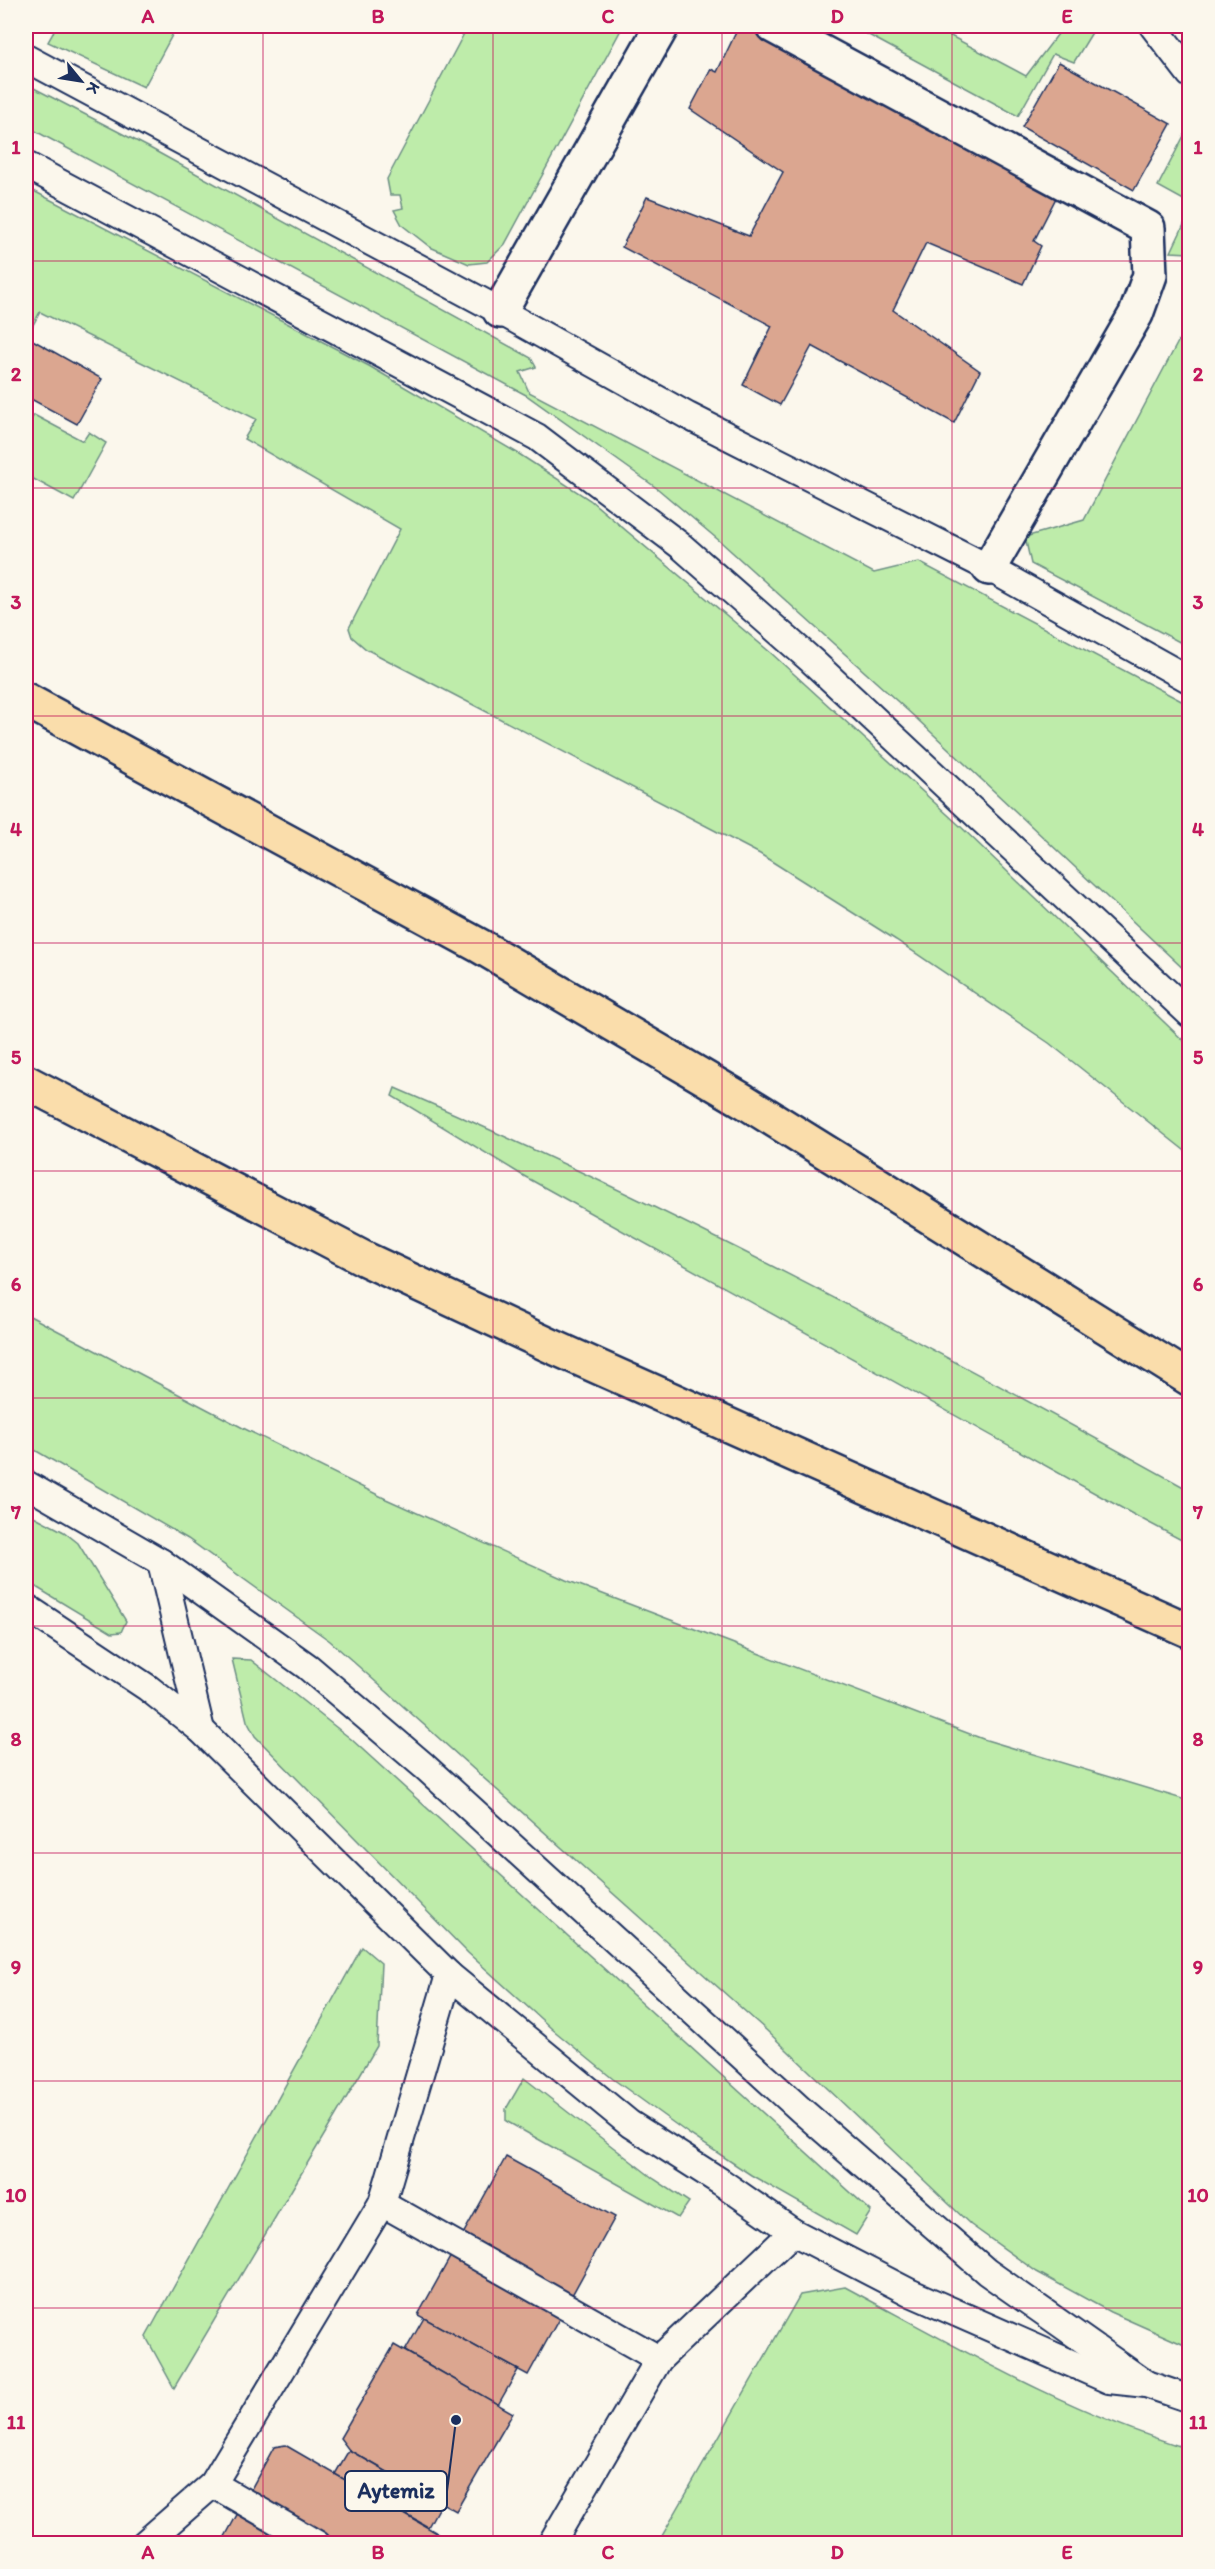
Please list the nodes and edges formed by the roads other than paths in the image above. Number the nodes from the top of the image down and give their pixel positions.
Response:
1 (662, 26) edge
2 (773, 26) edge
3 (1153, 26) edge
4 (26, 58) edge
5 (1190, 74) edge
6 (26, 165) edge
7 (500, 311) junction
8 (989, 568) junction
9 (1190, 680) edge
10 (26, 700) edge
11 (1190, 1014) edge
12 (26, 1082) edge
13 (1190, 1379) edge
14 (26, 1484) edge
15 (161, 1562) junction
16 (26, 1607) edge
17 (1190, 1631) edge
18 (201, 1730) junction
19 (449, 1975) junction
20 (382, 2203) junction
21 (793, 2232) junction
22 (659, 2359) junction
23 (1146, 2384) junction
24 (1190, 2398) edge
25 (213, 2484) junction
26 (144, 2544) edge
27 (317, 2544) edge
28 (551, 2544) edge

1 - 7 street
2 - 8 street
3 - 5 lane
4 - 7 lane
6 - 11 lane
7 - 8 lane
8 - 9 lane
10 - 13 highway
12 - 17 highway
14 - 15 lane
15 - 18 lane
15 - 23 lane
16 - 18 lane
18 - 19 lane
19 - 20 lane
19 - 21 lane
20 - 22 lane
20 - 25 lane
21 - 22 lane
21 - 23 lane
22 - 28 lane
23 - 24 lane
25 - 26 lane
25 - 27 lane

